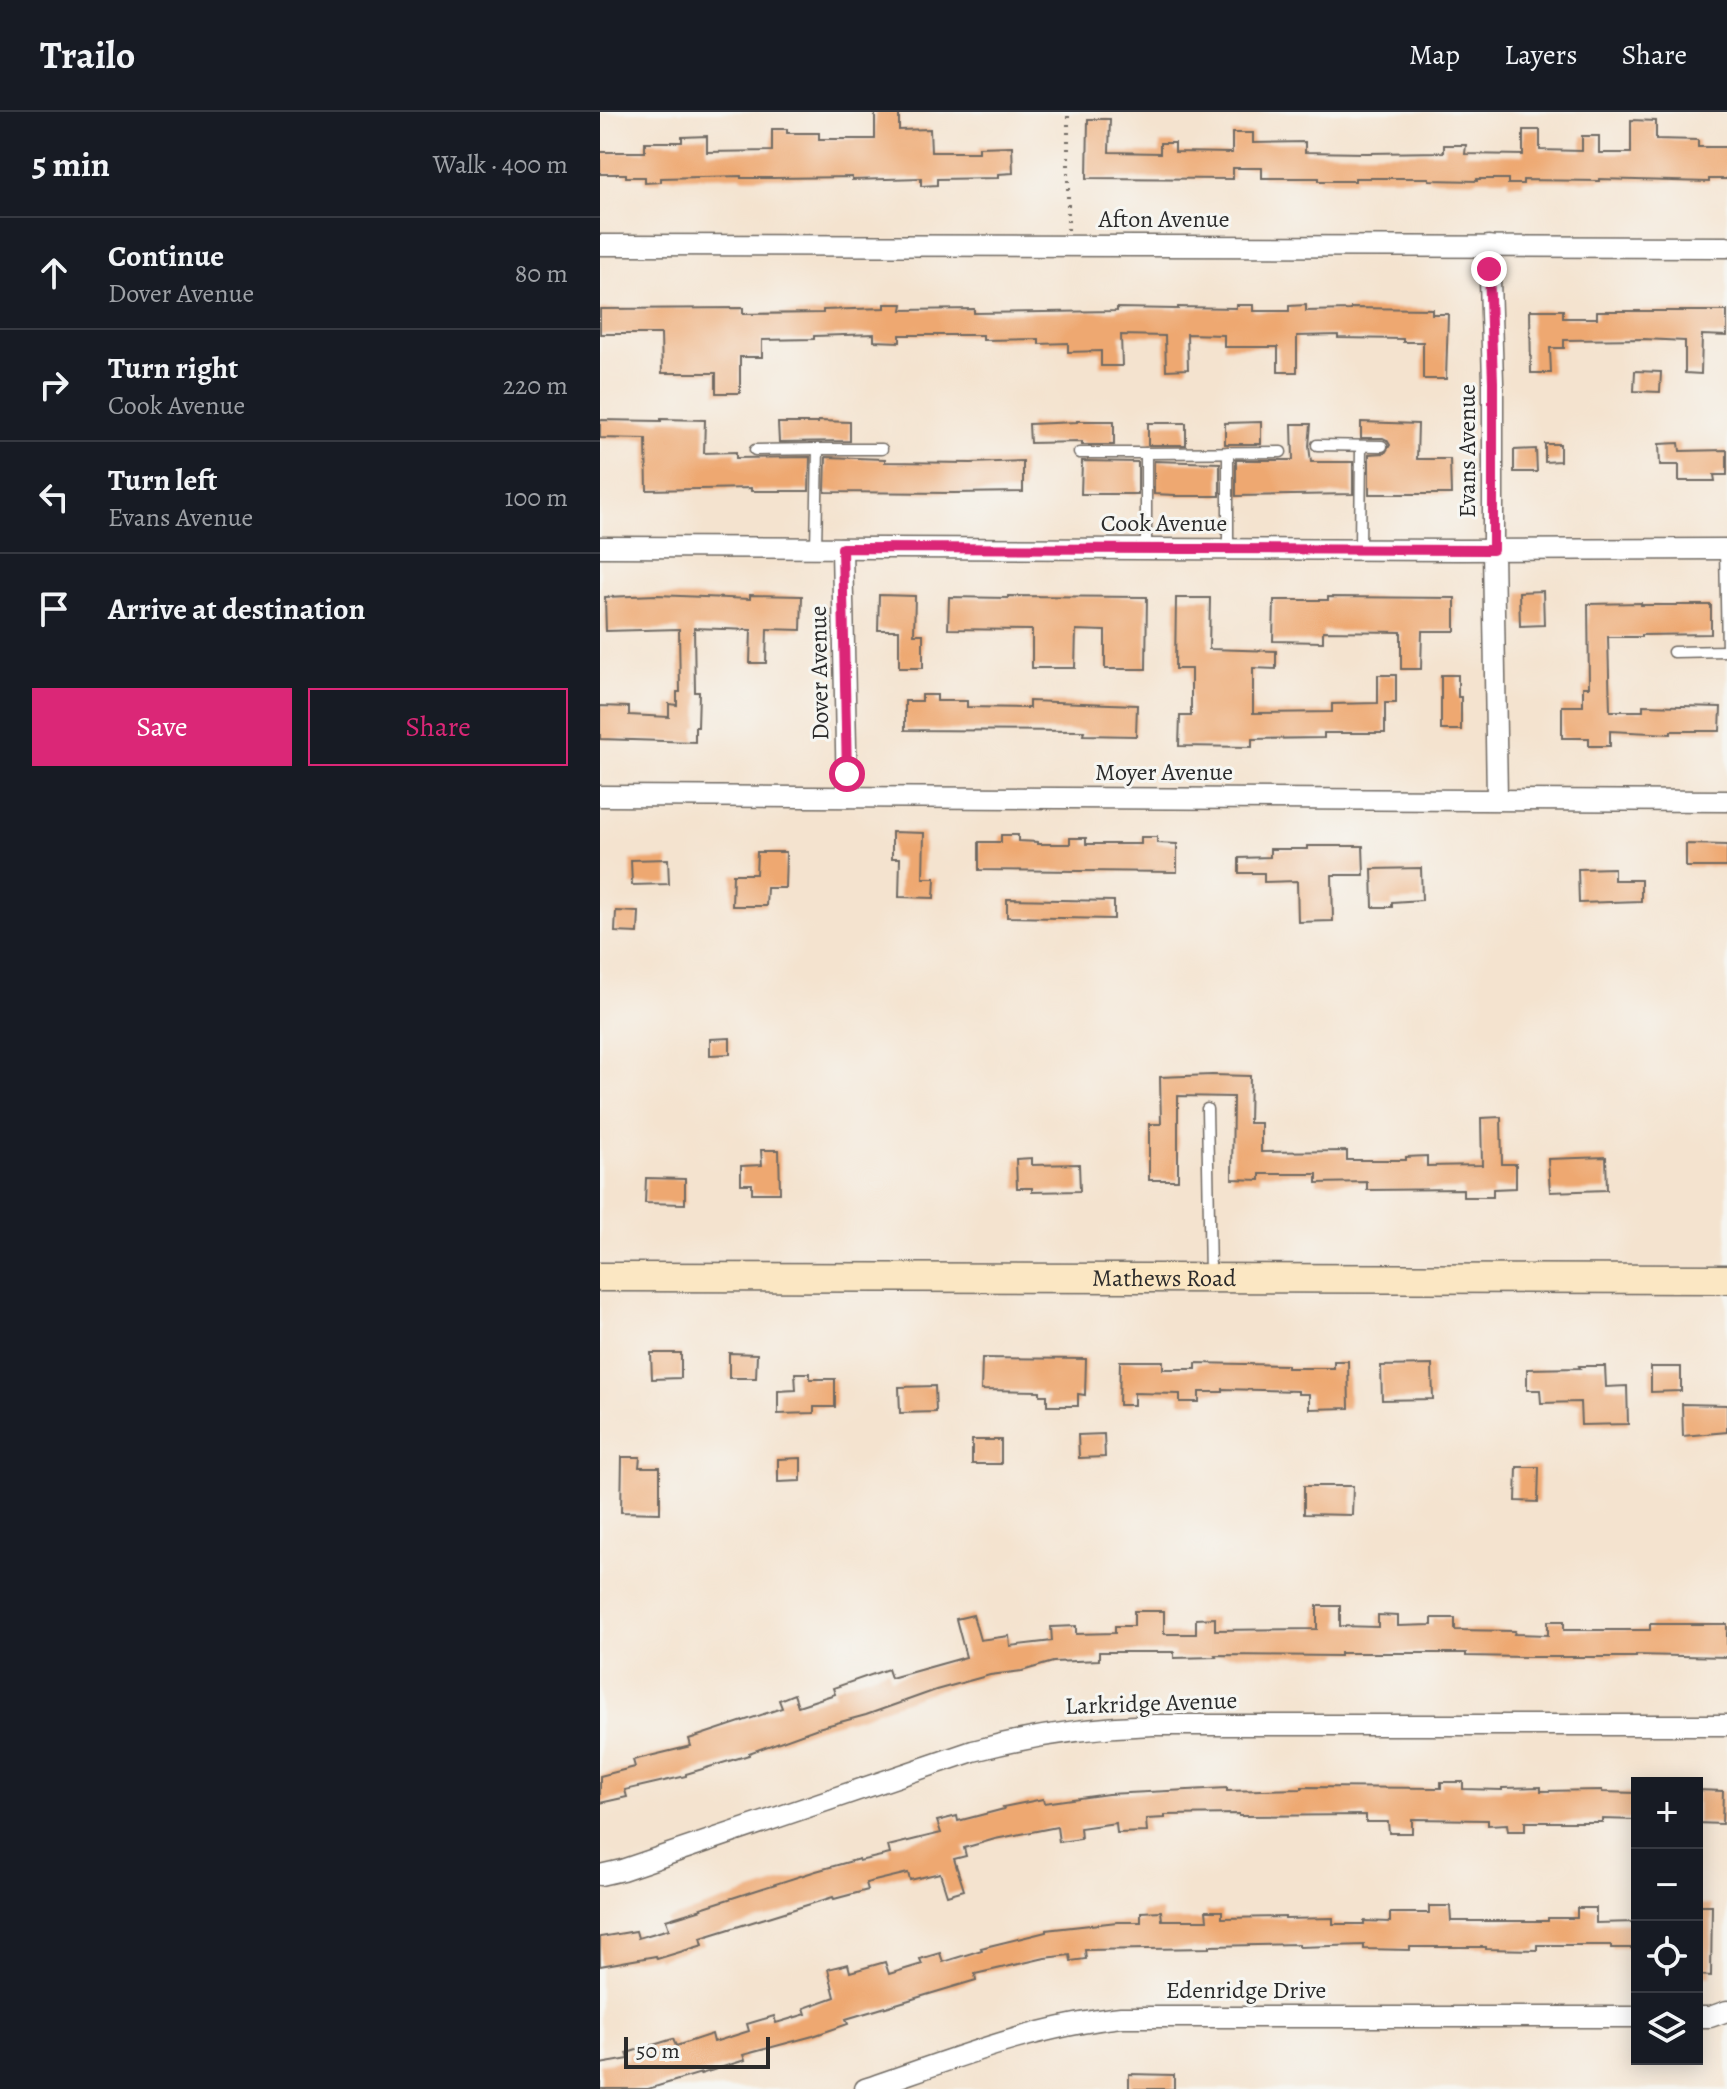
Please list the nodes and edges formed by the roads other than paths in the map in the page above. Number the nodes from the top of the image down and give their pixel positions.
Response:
1 (600, 245) edge
2 (1489, 246) junction
3 (1727, 247) edge
4 (1317, 445) dead end
5 (1361, 446) junction
6 (1382, 446) dead end
7 (818, 449) junction
8 (882, 449) dead end
9 (755, 450) dead end
10 (1228, 452) junction
11 (1281, 452) dead end
12 (1079, 453) dead end
13 (1146, 453) junction
14 (600, 547) edge
15 (816, 548) junction
16 (842, 548) junction
17 (1146, 549) junction
18 (1228, 549) junction
19 (1726, 549) edge
20 (1360, 550) junction
21 (1493, 550) junction
22 (1727, 650) edge
23 (1673, 652) dead end
24 (600, 796) edge
25 (847, 797) junction
26 (1497, 799) junction
27 (1727, 801) edge
28 (1207, 1109) dead end
29 (600, 1277) edge
30 (1210, 1278) junction
31 (1727, 1279) edge
32 (1727, 1725) edge
33 (600, 1875) edge
34 (1727, 2011) edge
35 (1631, 2017) edge
36 (1703, 2017) edge
37 (865, 2089) edge

1 - 2 street, Afton Avenue
2 - 3 street, Afton Avenue
2 - 21 street, Evans Avenue
4 - 5 lane
5 - 6 lane
5 - 20 lane
7 - 8 lane
7 - 9 lane
7 - 15 lane
10 - 11 lane
10 - 13 lane
10 - 18 lane
12 - 13 lane
13 - 17 lane
14 - 15 street, Cook Avenue
15 - 16 street, Cook Avenue
16 - 17 street, Cook Avenue
16 - 25 street, Dover Avenue
17 - 18 street, Cook Avenue
18 - 20 street, Cook Avenue
19 - 21 street, Cook Avenue
19 - 22 lane
20 - 21 street, Cook Avenue
21 - 26 street, Evans Avenue
22 - 23 lane
24 - 25 street, Moyer Avenue
25 - 26 street, Moyer Avenue
26 - 27 street, Moyer Avenue
28 - 30 lane
29 - 30 street, Mathews Road
30 - 31 street, Mathews Road
32 - 33 street, Larkridge Avenue
34 - 36 street
35 - 37 street, Edenridge Drive

